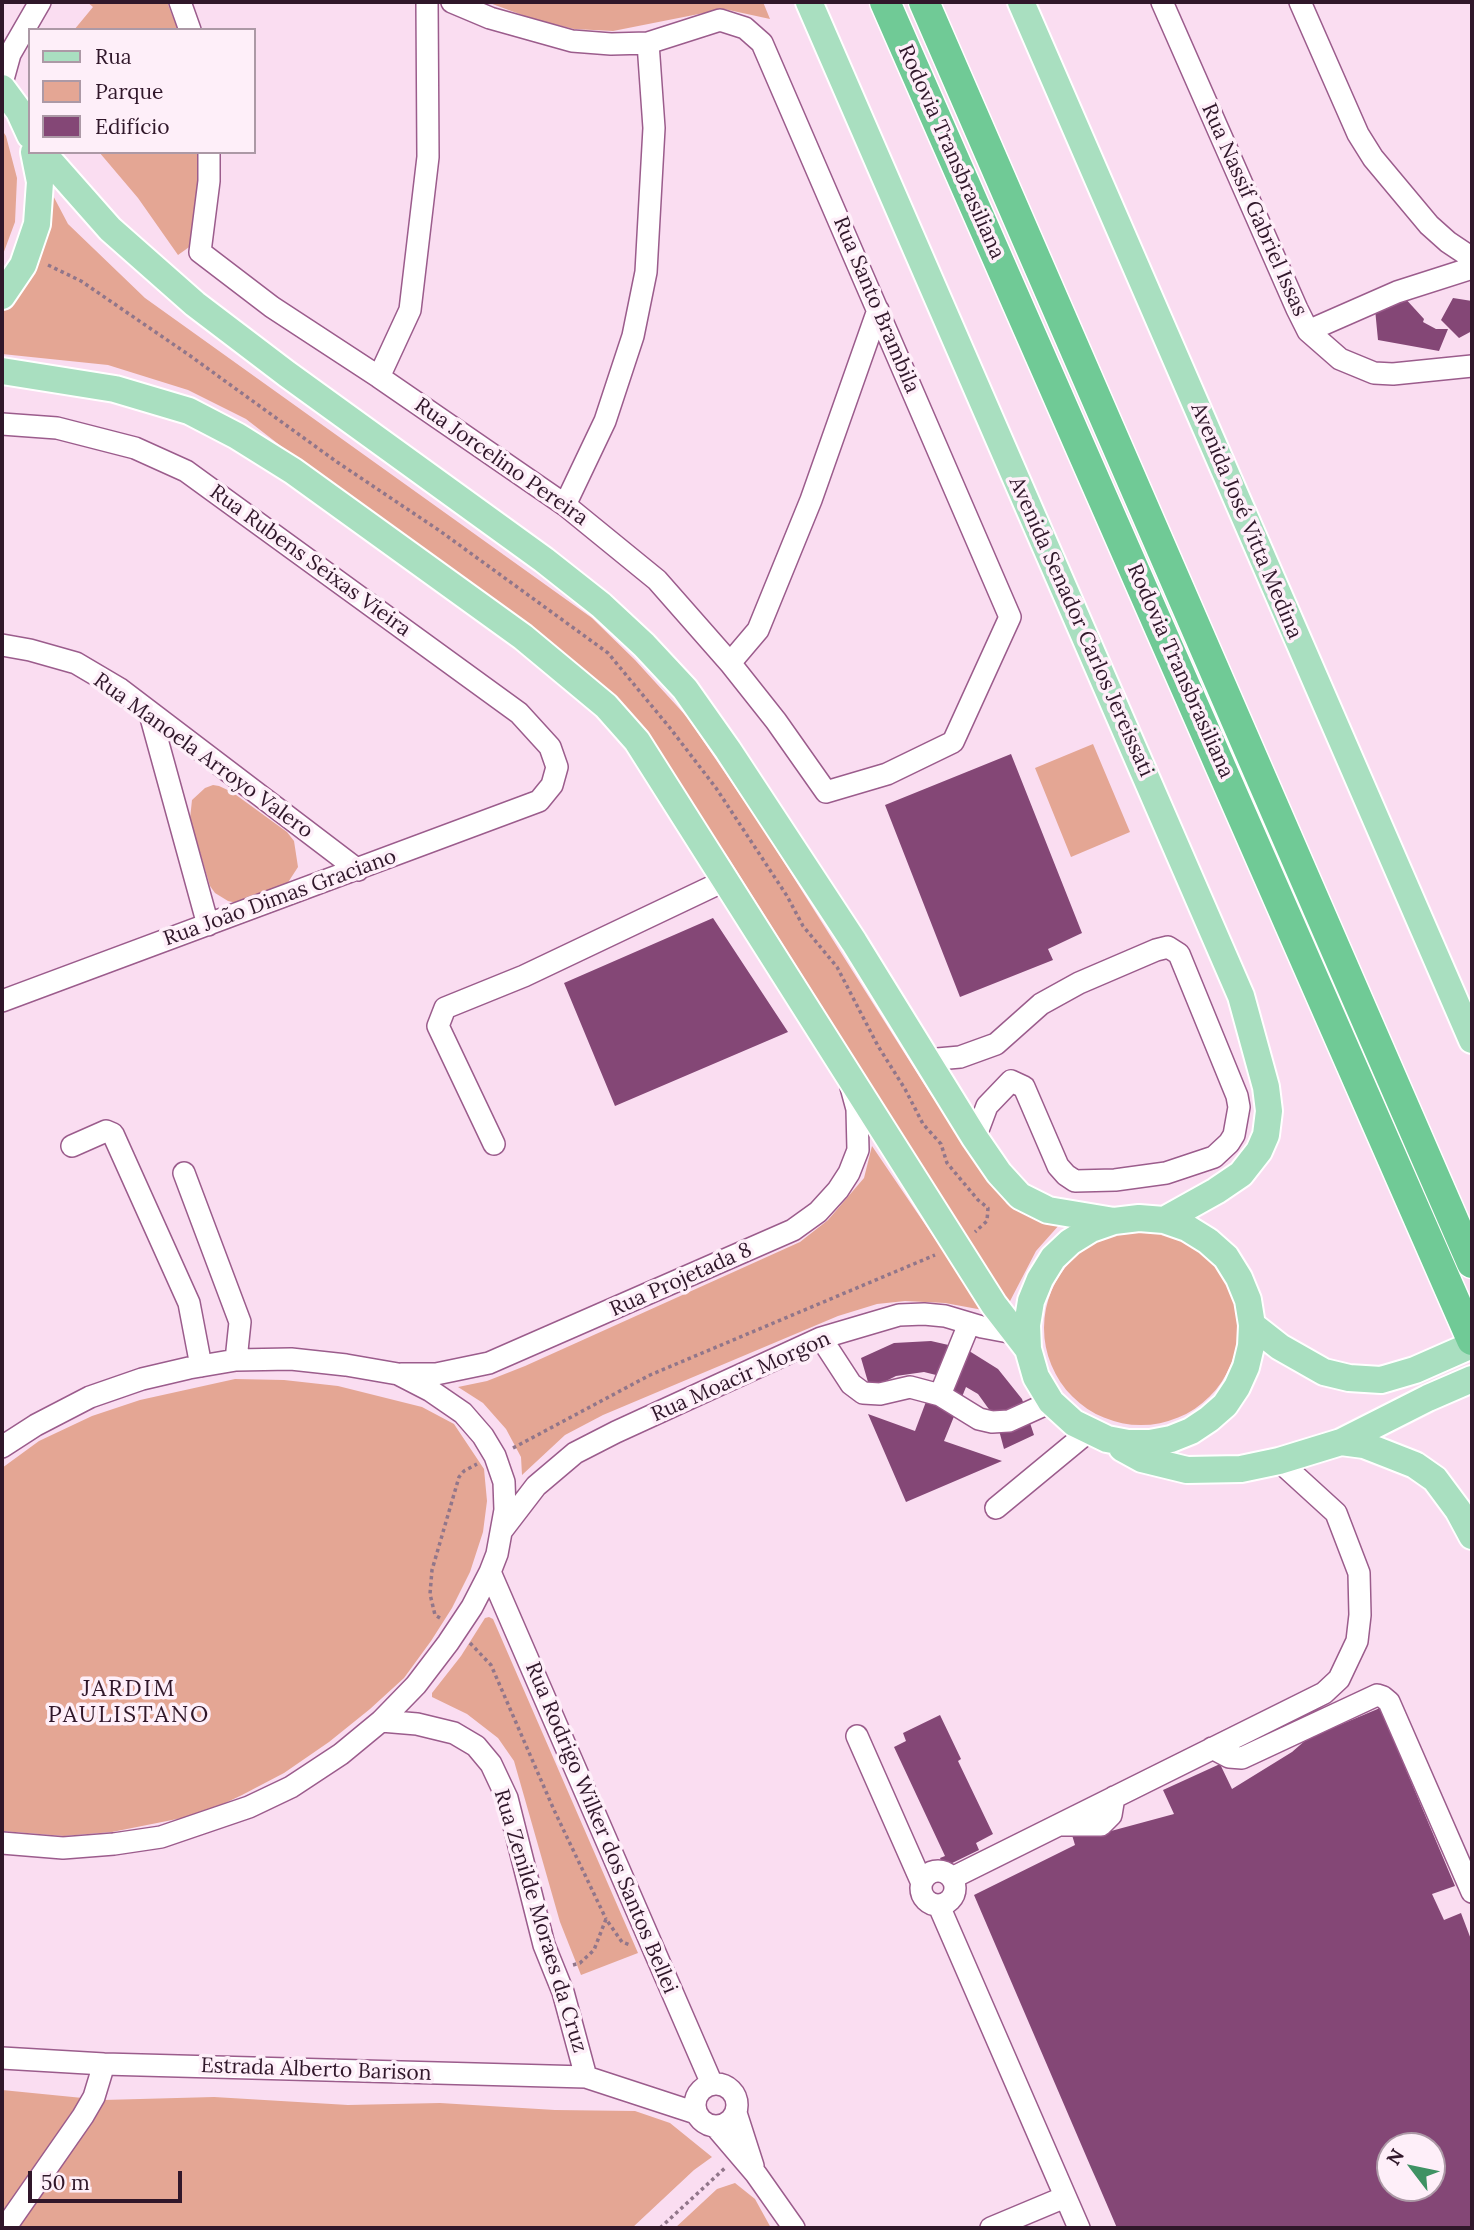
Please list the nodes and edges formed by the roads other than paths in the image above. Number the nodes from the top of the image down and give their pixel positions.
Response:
1 (40, 2) edge
2 (180, 2) edge
3 (427, 2) edge
4 (452, 2) edge
5 (809, 2) edge
6 (886, 2) edge
7 (924, 2) edge
8 (1021, 2) edge
9 (1162, 2) edge
10 (1300, 2) edge
11 (189, 28) edge
12 (648, 43) junction
13 (2, 85) edge
14 (28, 131) edge
15 (34, 154) edge
16 (44, 154) edge
17 (209, 154) edge
18 (1472, 258) edge
19 (1472, 268) edge
20 (2, 296) edge
21 (878, 310) junction
22 (1308, 331) junction
23 (1472, 366) edge
24 (2, 371) edge
25 (379, 377) junction
26 (2, 424) edge
27 (565, 505) junction
28 (2, 645) edge
29 (730, 663) junction
30 (150, 714) junction
31 (552, 785) joint
32 (826, 792) joint
33 (358, 870) junction
34 (726, 880) junction
35 (208, 925) junction
36 (2, 1001) edge
37 (1472, 1040) edge
38 (926, 1060) junction
39 (849, 1078) junction
40 (975, 1138) junction
41 (494, 1144) dead end
42 (72, 1146) dead end
43 (184, 1173) dead end
44 (1164, 1220) junction
45 (1114, 1221) junction
46 (1472, 1264) edge
47 (969, 1324) junction
48 (1252, 1325) junction
49 (821, 1338) junction
50 (1021, 1341) junction
51 (1472, 1343) edge
52 (236, 1360) junction
53 (201, 1366) junction
54 (398, 1374) junction
55 (1472, 1379) edge
56 (940, 1395) junction
57 (1051, 1402) junction
58 (1098, 1436) junction
59 (1341, 1442) junction
60 (2, 1447) edge
61 (1279, 1461) junction
62 (996, 1508) dead end
63 (503, 1528) junction
64 (1472, 1536) edge
65 (490, 1572) junction
66 (1297, 1706) junction
67 (381, 1721) junction
68 (1258, 1726) junction
69 (1307, 1727) junction
70 (857, 1736) dead end
71 (1268, 1746) junction
72 (1212, 1748) junction
73 (2, 1843) edge
74 (952, 1878) junction
75 (921, 1881) junction
76 (1472, 1892) edge
77 (939, 1906) junction
78 (2, 2058) edge
79 (104, 2064) junction
80 (586, 2077) junction
81 (701, 2098) junction
82 (736, 2113) junction
83 (715, 2126) junction
84 (756, 2174) junction
85 (1065, 2197) junction
86 (5, 2228) edge
87 (794, 2228) edge
88 (991, 2228) edge
89 (1079, 2228) edge

1 - 13 street
2 - 11 street
3 - 25 street
4 - 12 street, Rua Santo Brambila
5 - 44 main road, Avenida Senador Carlos Jereissati
6 - 51 highway, Rodovia Transbrasiliana
7 - 46 highway, Rodovia Transbrasiliana
8 - 37 main road, Avenida José Vitta Medina
9 - 22 street, Rua Nassif Gabriel Issas
10 - 18 street
12 - 21 street, Rua Santo Brambila
12 - 27 street
13 - 14 main road
15 - 20 main road
16 - 38 main road
17 - 25 street, Rua Jorcelino Pereira
19 - 22 street
21 - 29 street
21 - 32 street, Rua Santo Brambila
22 - 23 street, Rua Nassif Gabriel Issas
24 - 34 main road
25 - 27 street, Rua Jorcelino Pereira
26 - 31 street, Rua Rubens Seixas Vieira
27 - 29 street, Rua Jorcelino Pereira
28 - 30 street, Rua Manoela Arroyo Valero
29 - 32 street, Rua Jorcelino Pereira
30 - 33 street, Rua Manoela Arroyo Valero
30 - 35 street
31 - 33 street, Rua João Dimas Graciano
33 - 35 street, Rua João Dimas Graciano
34 - 39 main road
34 - 41 street
35 - 36 street, Rua João Dimas Graciano
38 - 40 main road
38 - 40 street
39 - 50 main road
39 - 54 street, Rua Projetada 8
40 - 45 main road
42 - 53 street
43 - 52 street
44 - 45 main road
44 - 48 main road
45 - 50 main road
47 - 49 street, Rua Moacir Morgon
47 - 50 street, Rua Moacir Morgon
47 - 56 street
48 - 51 main road
48 - 58 main road
49 - 56 street
49 - 63 street, Rua Moacir Morgon
50 - 57 main road
52 - 53 street
52 - 54 street
53 - 60 street
54 - 63 street
55 - 59 main road
56 - 57 street
57 - 58 main road
58 - 61 main road
58 - 62 street
59 - 61 main road
59 - 64 main road
61 - 66 street
63 - 65 street
65 - 67 street
65 - 81 street, Rua Rodrigo Wilker dos Santos Bellei
66 - 68 street
66 - 69 street
67 - 73 street
67 - 80 street, Rua Zenilde Moraes da Cruz
68 - 71 street
68 - 72 street
69 - 71 street
69 - 76 street
70 - 75 street
71 - 72 street
72 - 74 street
74 - 75 street
74 - 77 street
75 - 77 street
77 - 85 street
78 - 79 street, Estrada Alberto Barison
79 - 80 street, Estrada Alberto Barison
79 - 86 street
80 - 81 street, Estrada Alberto Barison
81 - 82 street
81 - 83 street
82 - 83 street
82 - 84 street
83 - 84 street
84 - 87 street
85 - 88 street
85 - 89 street

